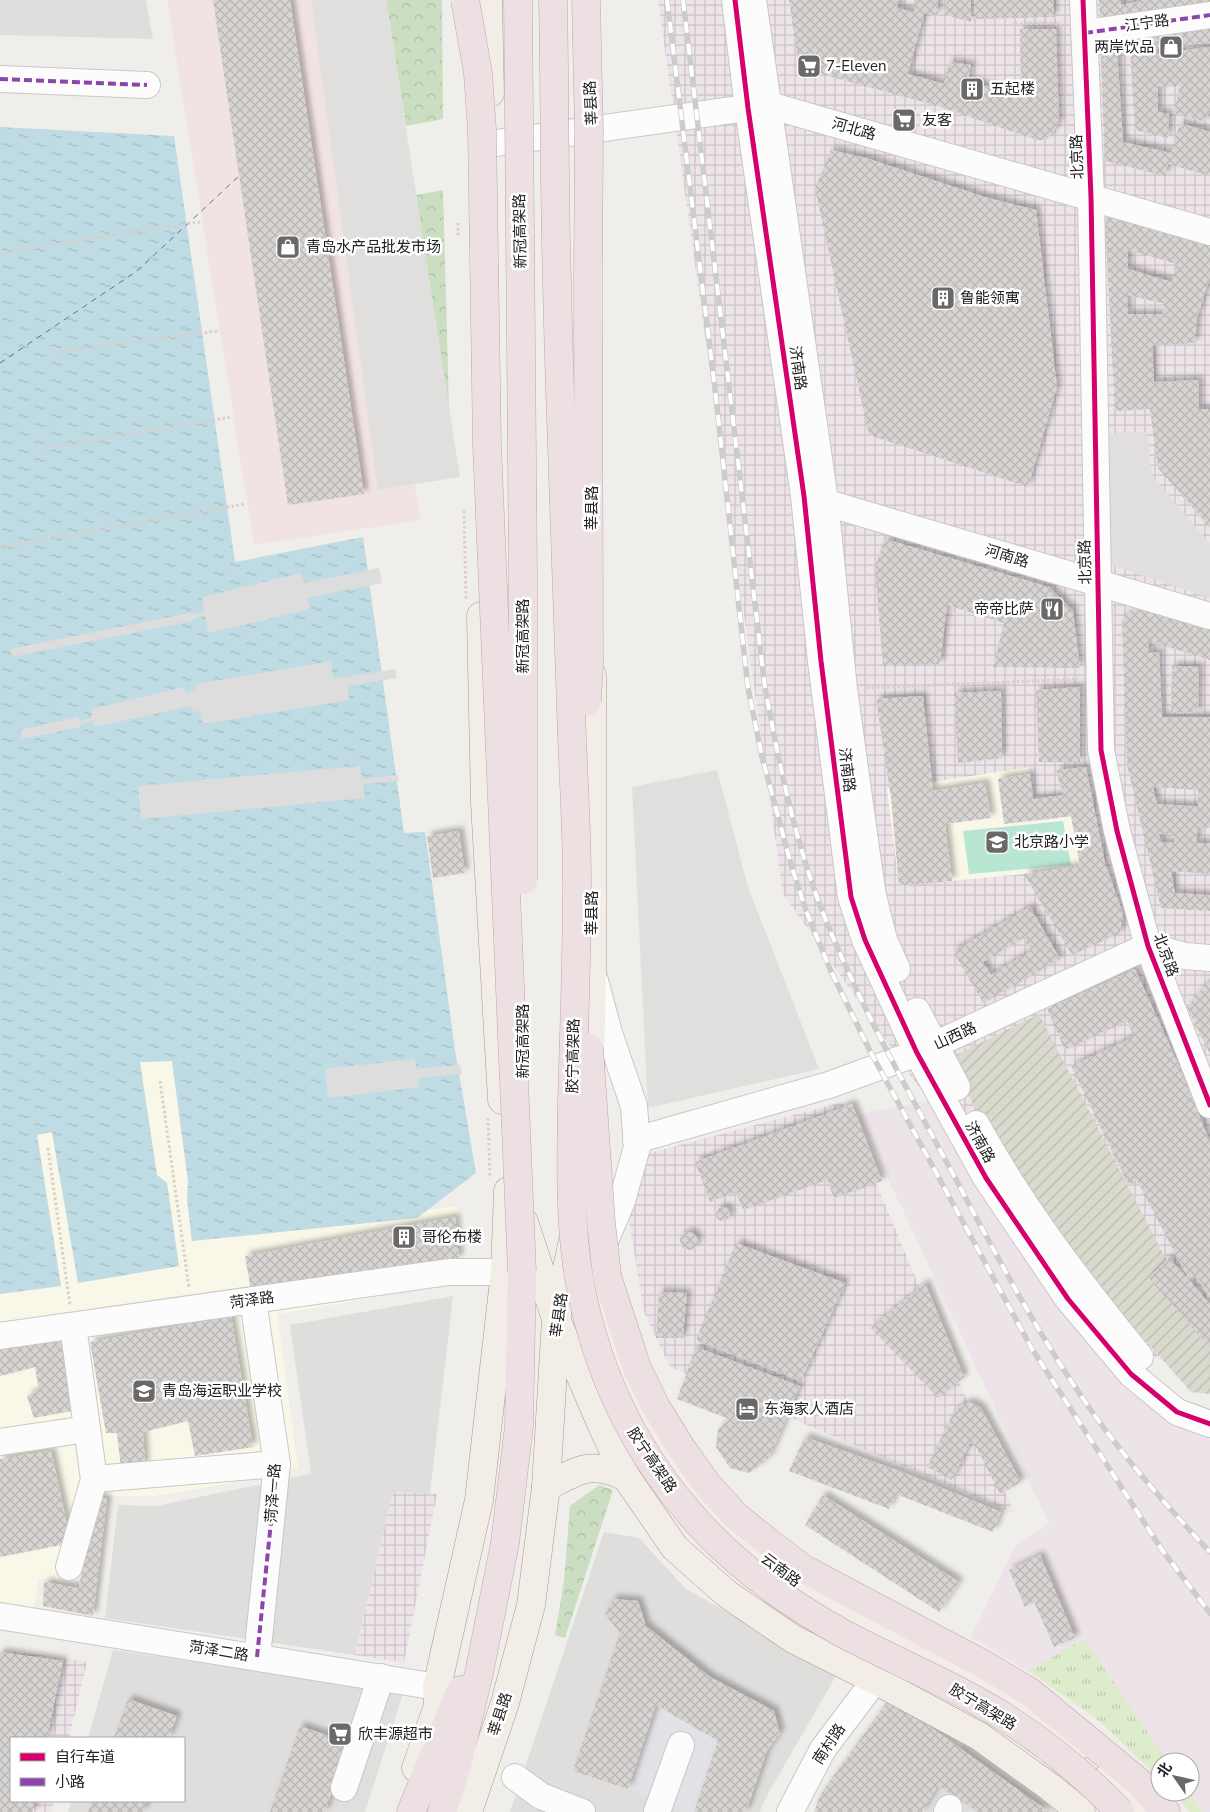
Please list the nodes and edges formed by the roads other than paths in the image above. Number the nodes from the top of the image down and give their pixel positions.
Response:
1 (465, 0) edge
2 (488, 0) edge
3 (518, 0) edge
4 (552, 0) edge
5 (586, 0) edge
6 (735, 0) edge
7 (754, 0) edge
8 (1084, 0) edge
9 (1210, 15) edge
10 (1084, 32) junction
11 (0, 79) edge
12 (147, 85) dead end
13 (758, 106) junction
14 (592, 129) junction
15 (490, 144) junction
16 (1091, 197) junction
17 (1210, 232) edge
18 (814, 499) junction
19 (1098, 584) junction
20 (1210, 616) edge
21 (577, 882) junction
22 (1148, 946) junction
23 (1210, 958) edge
24 (592, 971) junction
25 (926, 1049) junction
26 (1210, 1106) edge
27 (636, 1140) junction
28 (508, 1176) junction
29 (581, 1201) junction
30 (514, 1272) junction
31 (598, 1286) junction
32 (253, 1300) junction
33 (556, 1319) junction
34 (73, 1326) junction
35 (0, 1336) edge
36 (1210, 1405) edge
37 (1210, 1424) edge
38 (87, 1429) junction
39 (0, 1442) edge
40 (277, 1464) junction
41 (626, 1477) junction
42 (94, 1479) junction
43 (546, 1486) junction
44 (510, 1506) junction
45 (68, 1567) dead end
46 (0, 1616) edge
47 (897, 1650) junction
48 (256, 1657) junction
49 (381, 1677) junction
50 (875, 1680) junction
51 (437, 1687) junction
52 (680, 1744) dead end
53 (515, 1777) dead end
54 (344, 1788) dead end
55 (401, 1812) edge
56 (411, 1812) edge
57 (442, 1812) edge
58 (468, 1812) edge
59 (582, 1812) edge
60 (657, 1812) edge
61 (790, 1812) edge
62 (1081, 1812) edge
63 (1120, 1812) edge
64 (1138, 1812) edge
65 (1166, 1812) edge

1 - 30 highway, bridge
2 - 15 main road
3 - 30 highway, 新冠高架路, bridge
4 - 21 highway, bridge
5 - 14 main road, 莘县路
5 - 21 highway, bridge
6 - 13 street, 济南路
7 - 13 street, 济南路
8 - 10 street, 北京路
9 - 10 street, 江宁路
10 - 16 street, 北京路
11 - 12 street
13 - 14 street, 河北路
13 - 16 street, 河北路
13 - 18 street, 济南路
14 - 15 street, 河北路
14 - 24 main road, 莘县路
15 - 28 main road
16 - 17 street, 河北路
16 - 19 street, 北京路
18 - 19 street, 河南路
18 - 25 street, 济南路
18 - 25 street, 济南路
19 - 20 street, 河南路
19 - 22 street, 北京路
21 - 47 highway, 胶宁高架路, bridge
21 - 65 highway, bridge
22 - 23 street
22 - 25 street, 山西路
22 - 26 street, 北京路
24 - 27 street
24 - 29 main road, 莘县路
25 - 27 street, 山西路
25 - 36 street, 济南路
25 - 37 street, 济南路
27 - 31 street
28 - 30 main road
28 - 33 main road
29 - 31 main road, 云南路
29 - 33 main road, 莘县路
30 - 32 street, 菏泽路
30 - 44 highway
30 - 51 main road
31 - 47 main road, 云南路
32 - 34 street, 菏泽路
32 - 40 street, 菏泽一路
33 - 41 main road
33 - 43 main road, 莘县路
34 - 35 street, 菏泽路
34 - 38 street
38 - 39 street
38 - 42 street
40 - 42 street
40 - 48 street, 菏泽一路
41 - 43 main road
41 - 50 main road
42 - 45 street
43 - 58 main road, 莘县路
44 - 56 highway
44 - 57 highway
46 - 48 street, 菏泽二路
47 - 50 street, 南村路
47 - 63 highway, 胶宁高架路, bridge
47 - 64 main road, 云南路
48 - 49 street, 菏泽二路
49 - 51 street, 菏泽二路
49 - 54 street
50 - 61 street, 南村路
50 - 62 main road
51 - 55 main road
52 - 60 street
53 - 59 street

